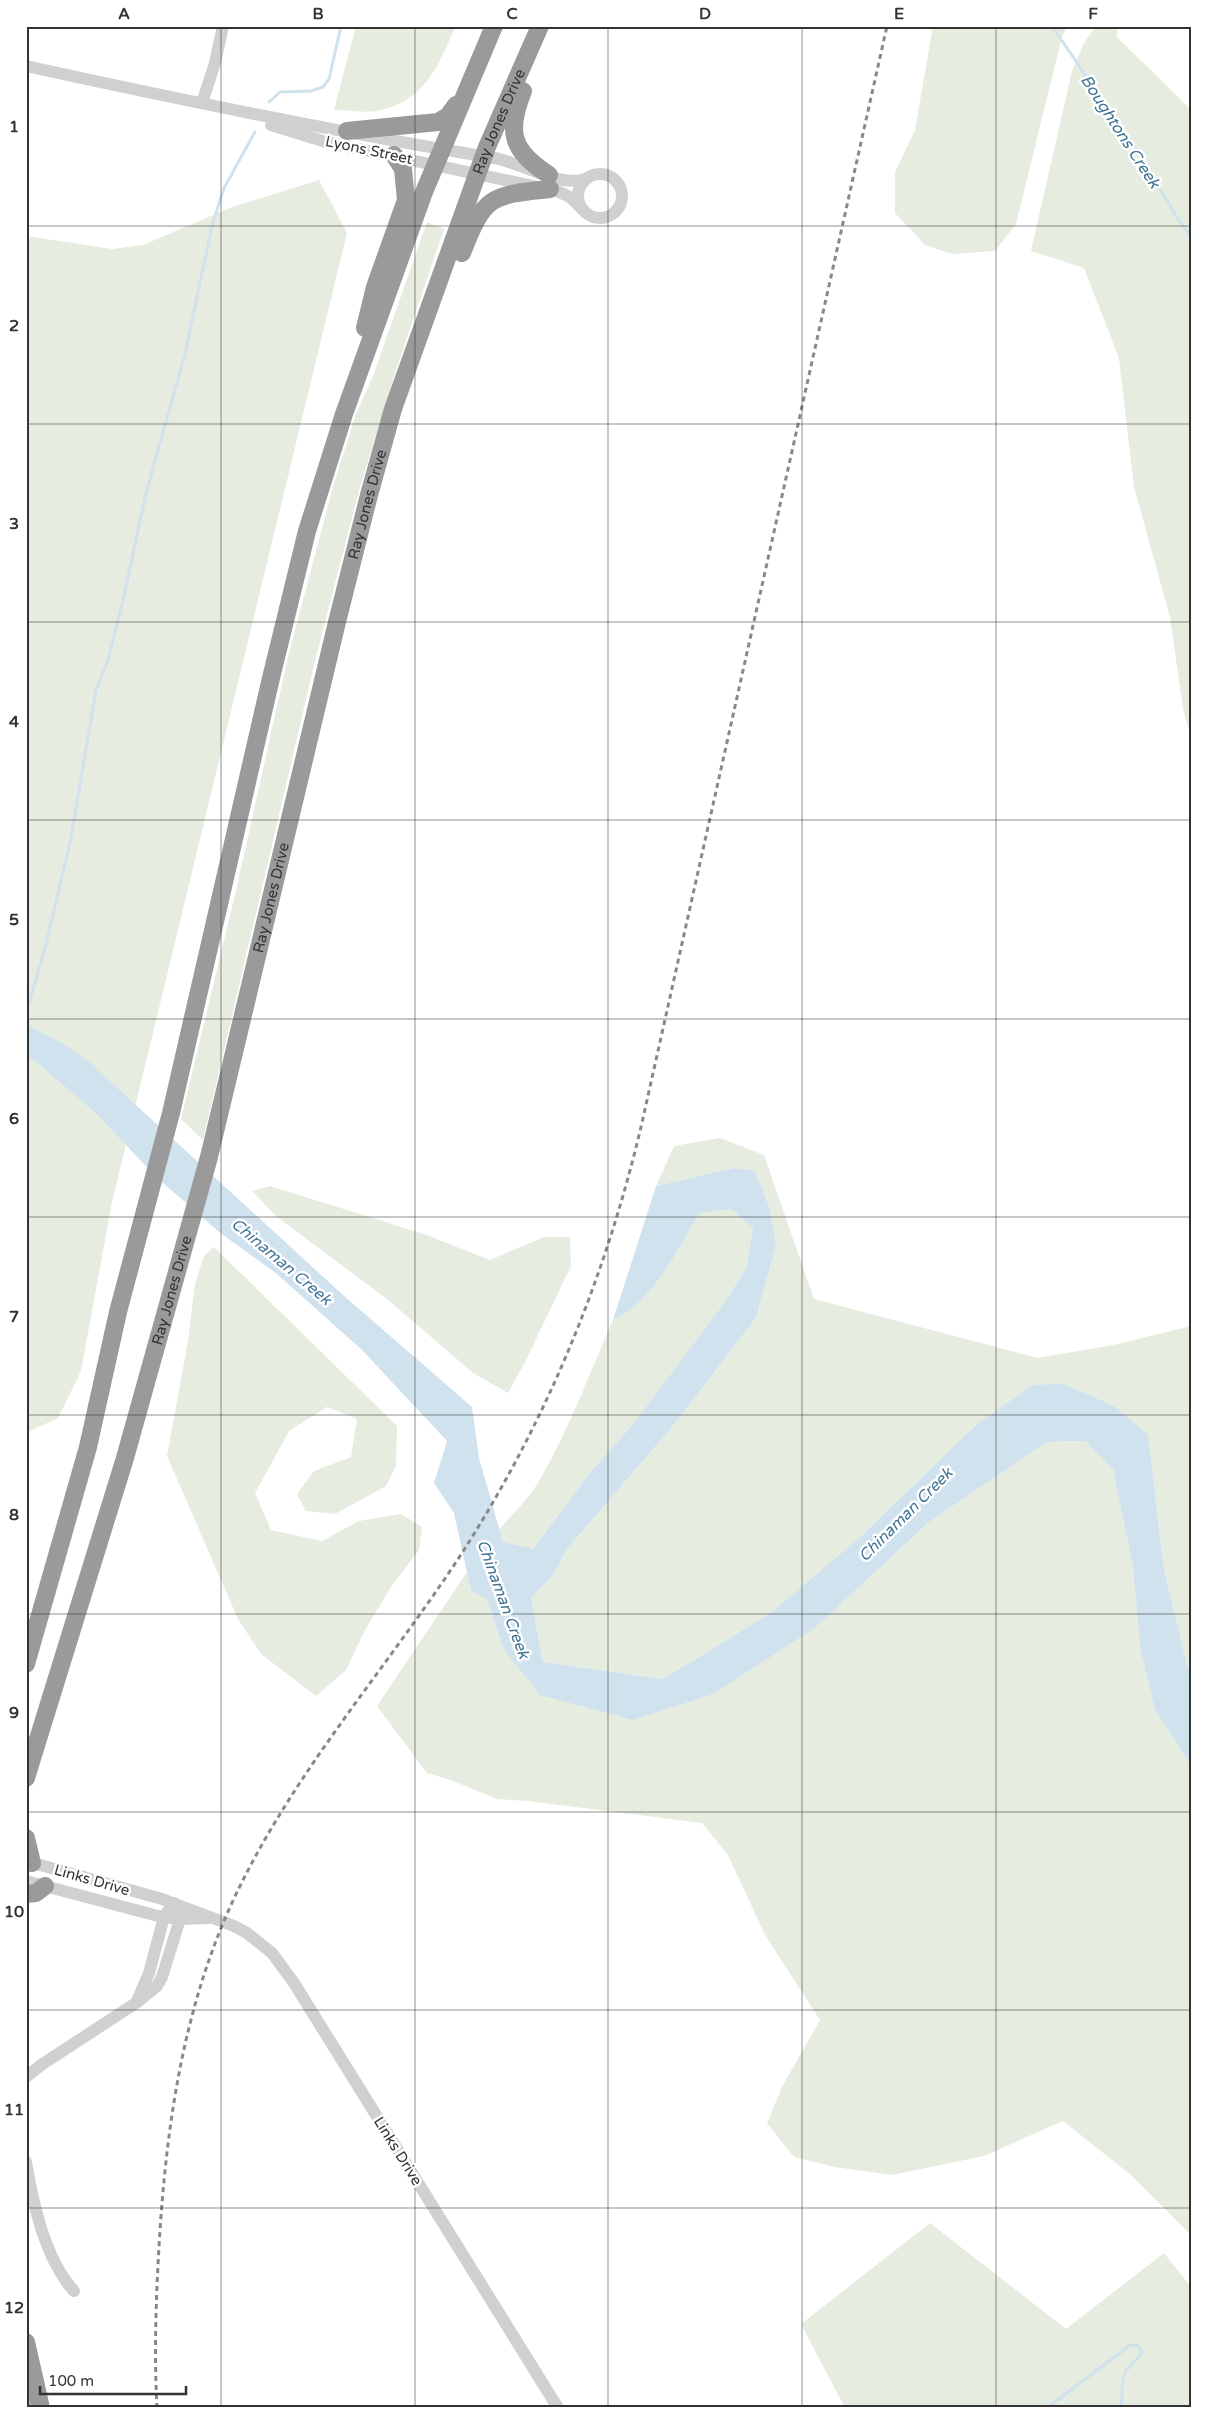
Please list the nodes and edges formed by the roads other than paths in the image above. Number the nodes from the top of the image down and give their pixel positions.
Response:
1 (224, 26) edge
2 (494, 26) edge
3 (540, 26) edge
4 (550, 26) edge
5 (26, 66) edge
6 (465, 92) junction
7 (153, 94) junction
8 (202, 103) junction
9 (347, 131) junction
10 (394, 155) junction
11 (439, 157) junction
12 (480, 165) junction
13 (585, 179) junction
14 (550, 182) junction
15 (582, 209) junction
16 (393, 409) junction
17 (344, 414) junction
18 (26, 1664) edge
19 (26, 1778) edge
20 (26, 1824) edge
21 (26, 1834) edge
22 (26, 1838) edge
23 (29, 1862) edge
24 (26, 1881) edge
25 (45, 1886) junction
26 (26, 1894) edge
27 (174, 1903) junction
28 (164, 1917) junction
29 (214, 1918) junction
30 (180, 1919) junction
31 (136, 2003) junction
32 (26, 2077) edge
33 (26, 2162) edge
34 (74, 2291) dead end
35 (26, 2342) edge
36 (26, 2386) edge
37 (30, 2408) edge
38 (41, 2408) edge
39 (558, 2408) edge

1 - 8 street
2 - 6 highway
3 - 12 highway, Ray Jones Drive
4 - 14 highway
5 - 7 street, Lyons Street
6 - 9 highway
6 - 11 highway
7 - 8 street, Lyons Street
7 - 10 street, Lyons Street
8 - 9 street, Lyons Street
9 - 11 street, Lyons Street
10 - 11 street, Lyons Street
10 - 17 highway
11 - 12 street, Lyons Street
11 - 12 street, Lyons Street
11 - 17 highway
12 - 14 street, Lyons Street
12 - 14 street, Lyons Street
12 - 16 highway, Ray Jones Drive
13 - 14 street, Lyons Street
13 - 15 street
13 - 15 street
14 - 15 street, Lyons Street
14 - 16 highway
16 - 19 highway, Ray Jones Drive
17 - 18 highway
20 - 21 highway
22 - 23 highway
23 - 27 street, Links Drive
24 - 25 street, Links Drive
25 - 26 highway
25 - 28 street, Links Drive
27 - 28 street
27 - 29 street, Links Drive
27 - 30 street
28 - 30 street, Links Drive
28 - 31 street
29 - 30 street, Links Drive
29 - 39 street, Links Drive
30 - 31 street
31 - 32 street
33 - 34 street
35 - 38 highway
36 - 37 main road

